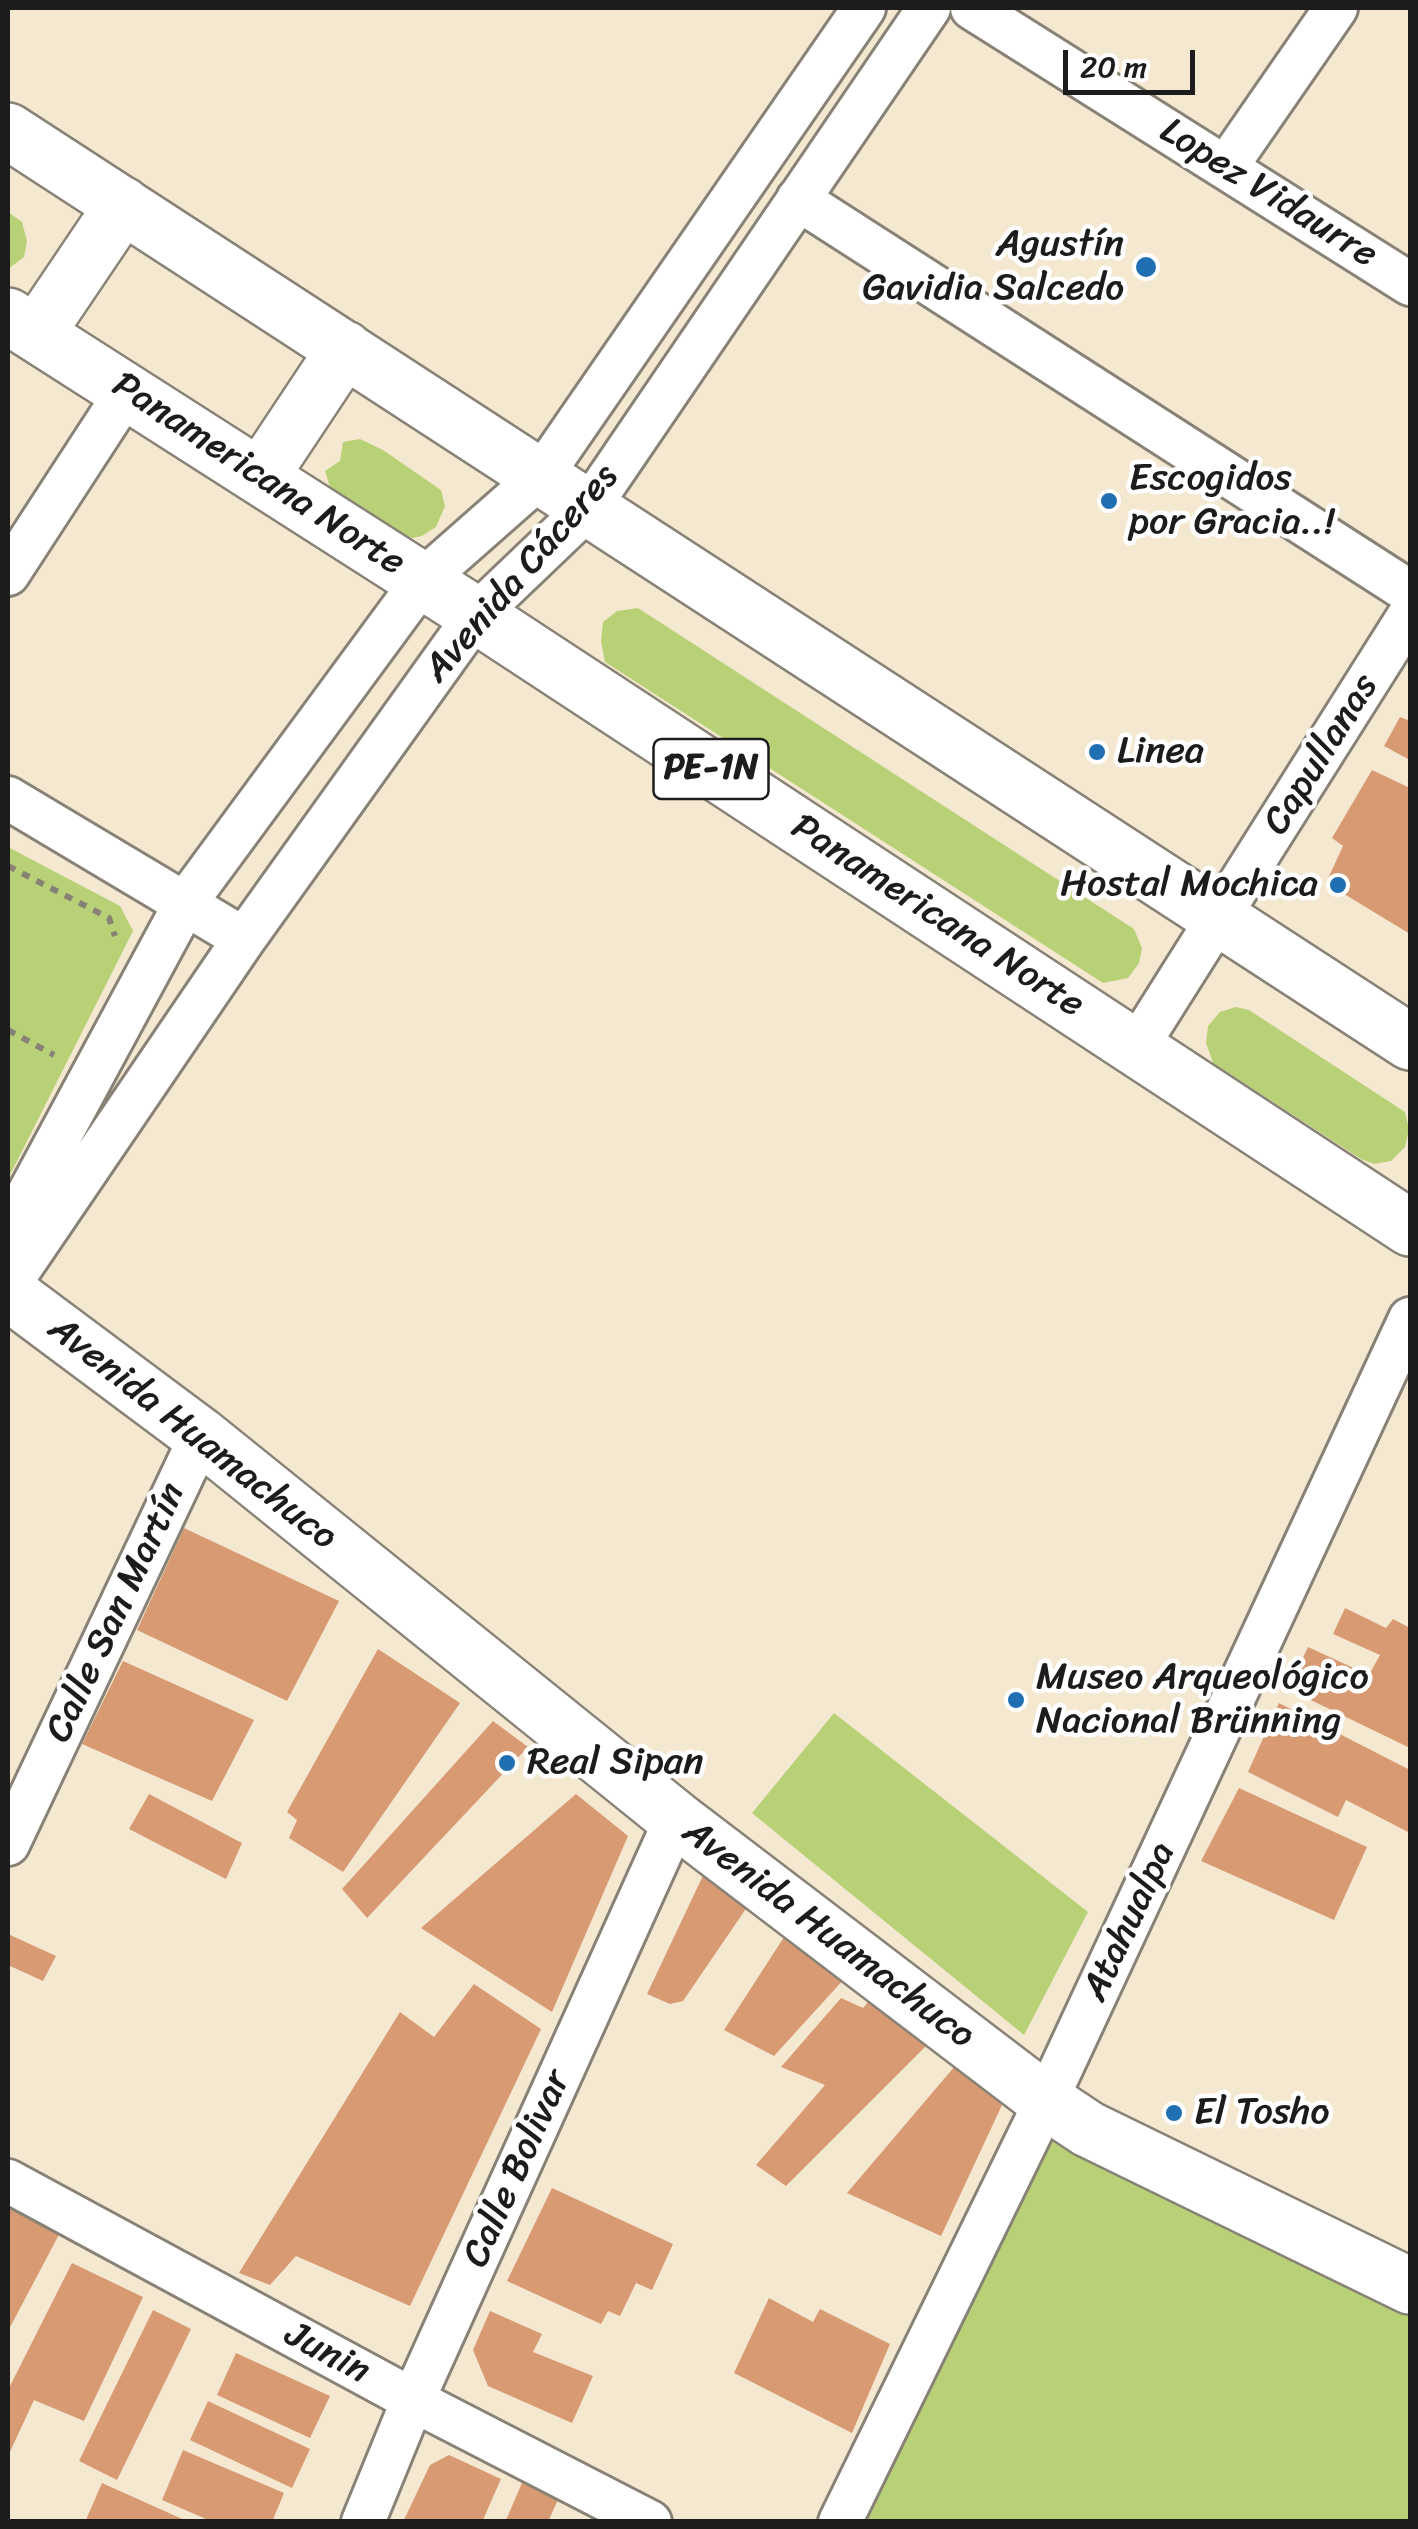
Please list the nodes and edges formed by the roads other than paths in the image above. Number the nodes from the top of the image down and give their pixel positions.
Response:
1 (864, 8) edge
2 (929, 8) edge
3 (972, 8) edge
4 (1336, 8) edge
5 (8, 130) edge
6 (1226, 168) junction
7 (798, 199) junction
8 (123, 206) junction
9 (1410, 284) edge
10 (22, 325) edge
11 (344, 348) junction
12 (127, 392) junction
13 (541, 476) junction
14 (260, 477) junction
15 (589, 506) junction
16 (8, 574) edge
17 (422, 580) junction
18 (1410, 592) edge
19 (476, 614) junction
20 (1410, 614) edge
21 (8, 798) edge
22 (186, 902) junction
23 (1220, 918) junction
24 (244, 939) junction
25 (1410, 1042) edge
26 (1136, 1048) junction
27 (1410, 1228) edge
28 (8, 1232) edge
29 (8, 1289) edge
30 (1410, 1319) edge
31 (201, 1436) junction
32 (676, 1819) junction
33 (8, 1844) edge
34 (1046, 2101) junction
35 (8, 2182) edge
36 (1410, 2286) edge
37 (413, 2400) junction
38 (363, 2522) edge
39 (650, 2522) edge
40 (840, 2522) edge

1 - 13 street, Avenida Cáceres
2 - 7 street, Avenida Cáceres
3 - 6 street, Lopez Vidaurre
4 - 6 street
5 - 8 main road
6 - 9 street, Lopez Vidaurre
7 - 15 street, Avenida Cáceres
7 - 18 street
8 - 10 main road
8 - 11 main road
10 - 12 main road, Panamericana Norte / PE-1N
11 - 13 main road
11 - 14 main road
12 - 14 main road, Panamericana Norte / PE-1N
12 - 16 street
13 - 15 main road
13 - 17 street, Avenida Cáceres
14 - 17 main road, Panamericana Norte / PE-1N
15 - 19 street, Avenida Cáceres
15 - 23 main road
17 - 19 main road, Panamericana Norte / PE-1N
17 - 22 street, Avenida Cáceres
19 - 24 street, Avenida Cáceres
19 - 26 main road, Panamericana Norte / PE-1N
20 - 23 street, Capullanas
21 - 22 street
22 - 24 street
22 - 28 street, Avenida Cáceres
23 - 25 main road
23 - 26 street, Capullanas
24 - 29 street, Avenida Cáceres
26 - 27 main road, Panamericana Norte / PE-1N
29 - 31 main road, Avenida Huamachuco
30 - 34 street, Atahualpa
31 - 32 main road, Avenida Huamachuco
31 - 33 street, Calle San Martín
32 - 34 main road, Avenida Huamachuco
32 - 37 street, Calle Bolivar
34 - 36 main road, Avenida Huamachuco
34 - 40 street, Atahualpa
35 - 37 street, Junin
37 - 38 street, Calle Bolivar
37 - 39 street, Junin

